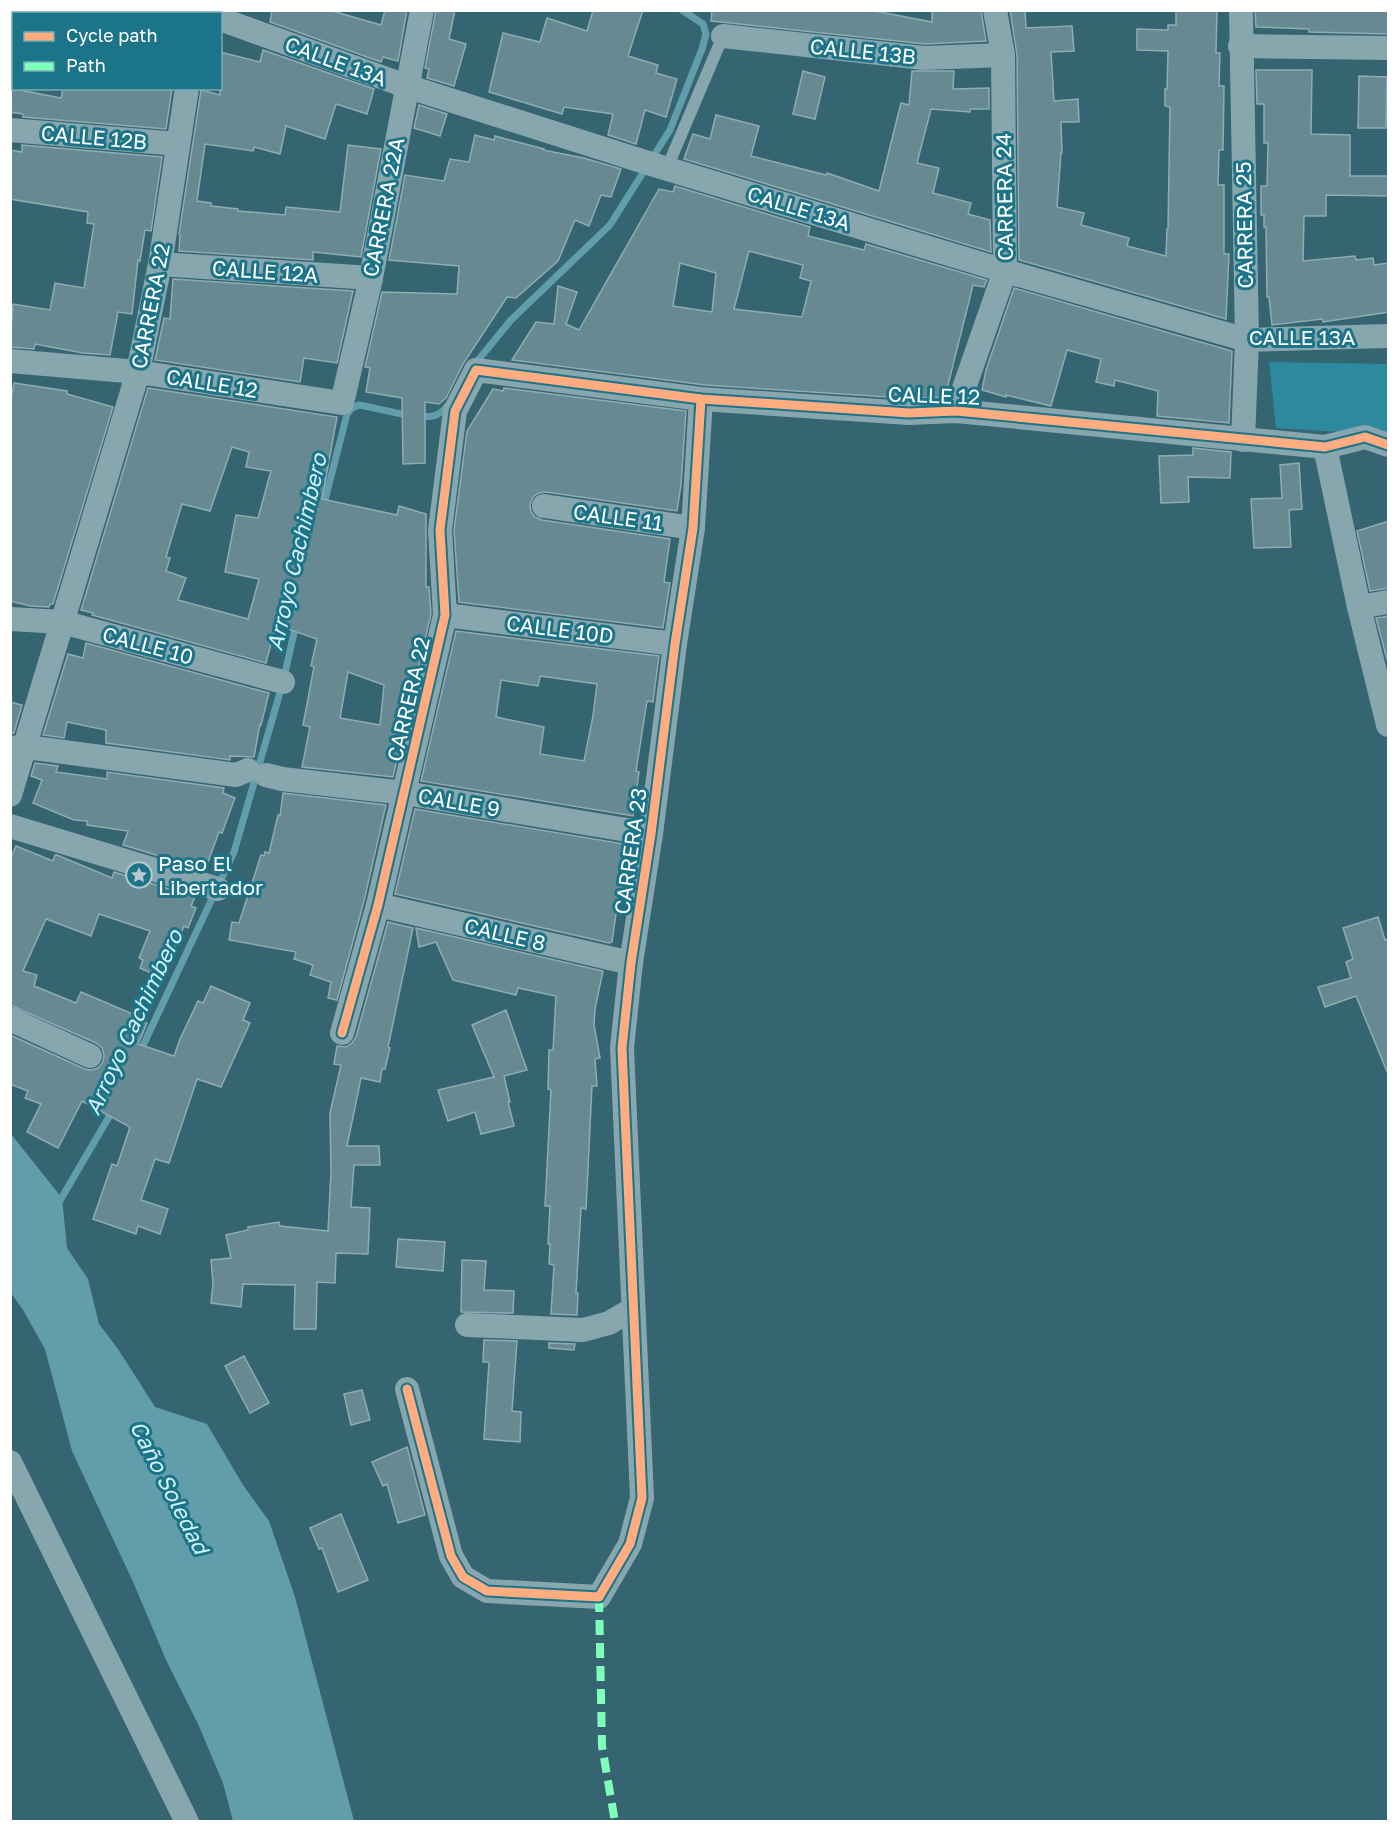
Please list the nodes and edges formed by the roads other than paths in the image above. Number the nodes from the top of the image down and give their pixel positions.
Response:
1 (422, 10) edge
2 (995, 10) edge
3 (1241, 10) edge
4 (222, 20) edge
5 (723, 36) joint
6 (1240, 46) junction
7 (1389, 48) edge
8 (1003, 55) junction
9 (406, 86) junction
10 (187, 90) edge
11 (10, 130) edge
12 (177, 144) junction
13 (667, 168) junction
14 (160, 264) junction
15 (1005, 271) junction
16 (370, 279) junction
17 (1389, 336) edge
18 (1247, 340) junction
19 (10, 361) edge
20 (476, 370) joint
21 (138, 372) junction
22 (701, 399) junction
23 (342, 403) joint
24 (956, 411) junction
25 (1243, 440) junction
26 (1389, 445) edge
27 (1325, 447) junction
28 (544, 506) dead end
29 (693, 528) junction
30 (1389, 602) edge
31 (1359, 607) junction
32 (445, 615) junction
33 (10, 619) edge
34 (62, 622) junction
35 (675, 644) junction
36 (283, 682) dead end
37 (1388, 723) edge
38 (18, 747) edge
39 (405, 793) junction
40 (10, 795) edge
41 (10, 826) edge
42 (651, 834) junction
43 (218, 889) dead end
44 (378, 905) junction
45 (631, 963) junction
46 (10, 1018) edge
47 (342, 1033) dead end
48 (90, 1056) dead end
49 (633, 1310) junction
50 (467, 1325) dead end
51 (407, 1389) dead end
52 (10, 1462) edge
53 (186, 1821) edge

1 - 9 street, CARRERA 22A
2 - 8 street, CARRERA 24
3 - 6 street, CARRERA 25
4 - 9 street, CALLE 13A
5 - 8 street, CALLE 13B
5 - 13 lane
6 - 7 street
6 - 18 street, CARRERA 25
8 - 15 street, CARRERA 24
9 - 13 street, CALLE 13A
9 - 16 street, CARRERA 22A
10 - 12 street, CARRERA 22
11 - 12 street, CALLE 12B
12 - 14 street, CARRERA 22
13 - 15 street, CALLE 13A
14 - 16 street, CALLE 12A
14 - 21 street, CARRERA 22
15 - 18 street, CALLE 13A
15 - 24 street, CARRERA 24
16 - 23 street, CARRERA 22A
17 - 18 street, CALLE 13A
18 - 25 street, CARRERA 25
19 - 21 street, CALLE 12
20 - 22 street, CALLE 12
20 - 32 street, CARRERA 22
21 - 23 street, CALLE 12
21 - 34 street, CARRERA 22
22 - 24 street, CALLE 12
22 - 29 street, CARRERA 23
24 - 25 street, CALLE 12
25 - 27 street, CALLE 12
26 - 27 street, CALLE 12
27 - 31 street
28 - 29 street, CALLE 11
29 - 35 street, CARRERA 23
30 - 31 street
31 - 37 street
32 - 35 street, CALLE 10D
32 - 39 street, CARRERA 22
33 - 34 street, CALLE 10
34 - 36 street, CALLE 10
34 - 38 street, CARRERA 22
35 - 42 street, CARRERA 23
38 - 39 street, CALLE 9
38 - 40 street, CARRERA 22
39 - 42 street, CALLE 9
39 - 44 street, CARRERA 22
41 - 43 street
42 - 45 street, CARRERA 23
44 - 45 street, CALLE 8
44 - 47 street, CARRERA 22
45 - 49 street, CARRERA 23
46 - 48 street
49 - 50 street
49 - 51 street, CARRERA 23
52 - 53 street

